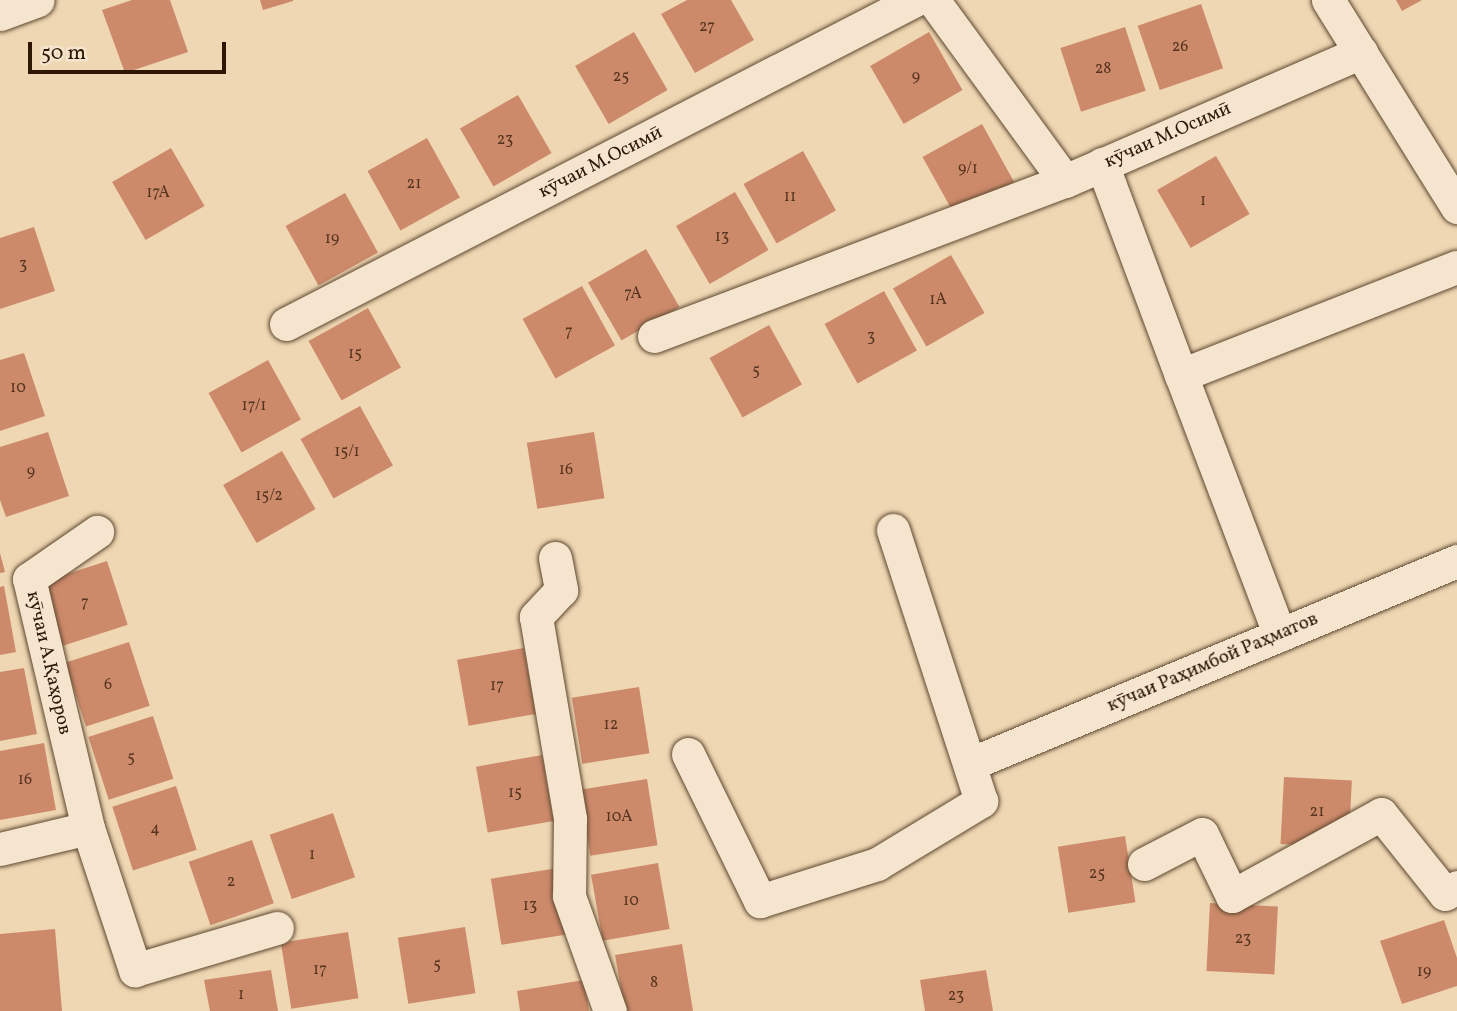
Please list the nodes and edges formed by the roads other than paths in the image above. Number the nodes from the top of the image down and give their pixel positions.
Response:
1 (38, 0) edge
2 (915, 0) edge
3 (933, 0) edge
4 (1328, 0) edge
5 (0, 14) edge
6 (1361, 52) junction
7 (1102, 164) junction
8 (1065, 181) junction
9 (1457, 207) edge
10 (1457, 267) edge
11 (286, 324) dead end
12 (654, 336) dead end
13 (1181, 375) junction
14 (892, 530) dead end
15 (97, 533) dead end
16 (555, 558) dead end
17 (1457, 561) edge
18 (1280, 635) junction
19 (688, 754) dead end
20 (970, 764) junction
21 (89, 828) junction
22 (0, 849) edge
23 (1144, 864) dead end
24 (1451, 891) edge
25 (277, 928) dead end
26 (610, 1011) edge

1 - 5 street
2 - 11 street, кӯчаи М.Осимӣ
3 - 8 street
4 - 6 street
6 - 7 street, кӯчаи М.Осимӣ
6 - 9 street
7 - 8 street, кӯчаи М.Осимӣ
7 - 13 street
8 - 12 street, кӯчаи М.Осимӣ
10 - 13 street
13 - 18 street
14 - 20 street
15 - 21 street, кӯчаи А.Қаҳоров
16 - 26 street
17 - 18 street, кӯчаи Раҳимбой Раҳматов
18 - 20 street, кӯчаи Раҳимбой Раҳматов
19 - 20 street
21 - 22 street
21 - 25 street, кӯчаи А.Қаҳоров
23 - 24 street

